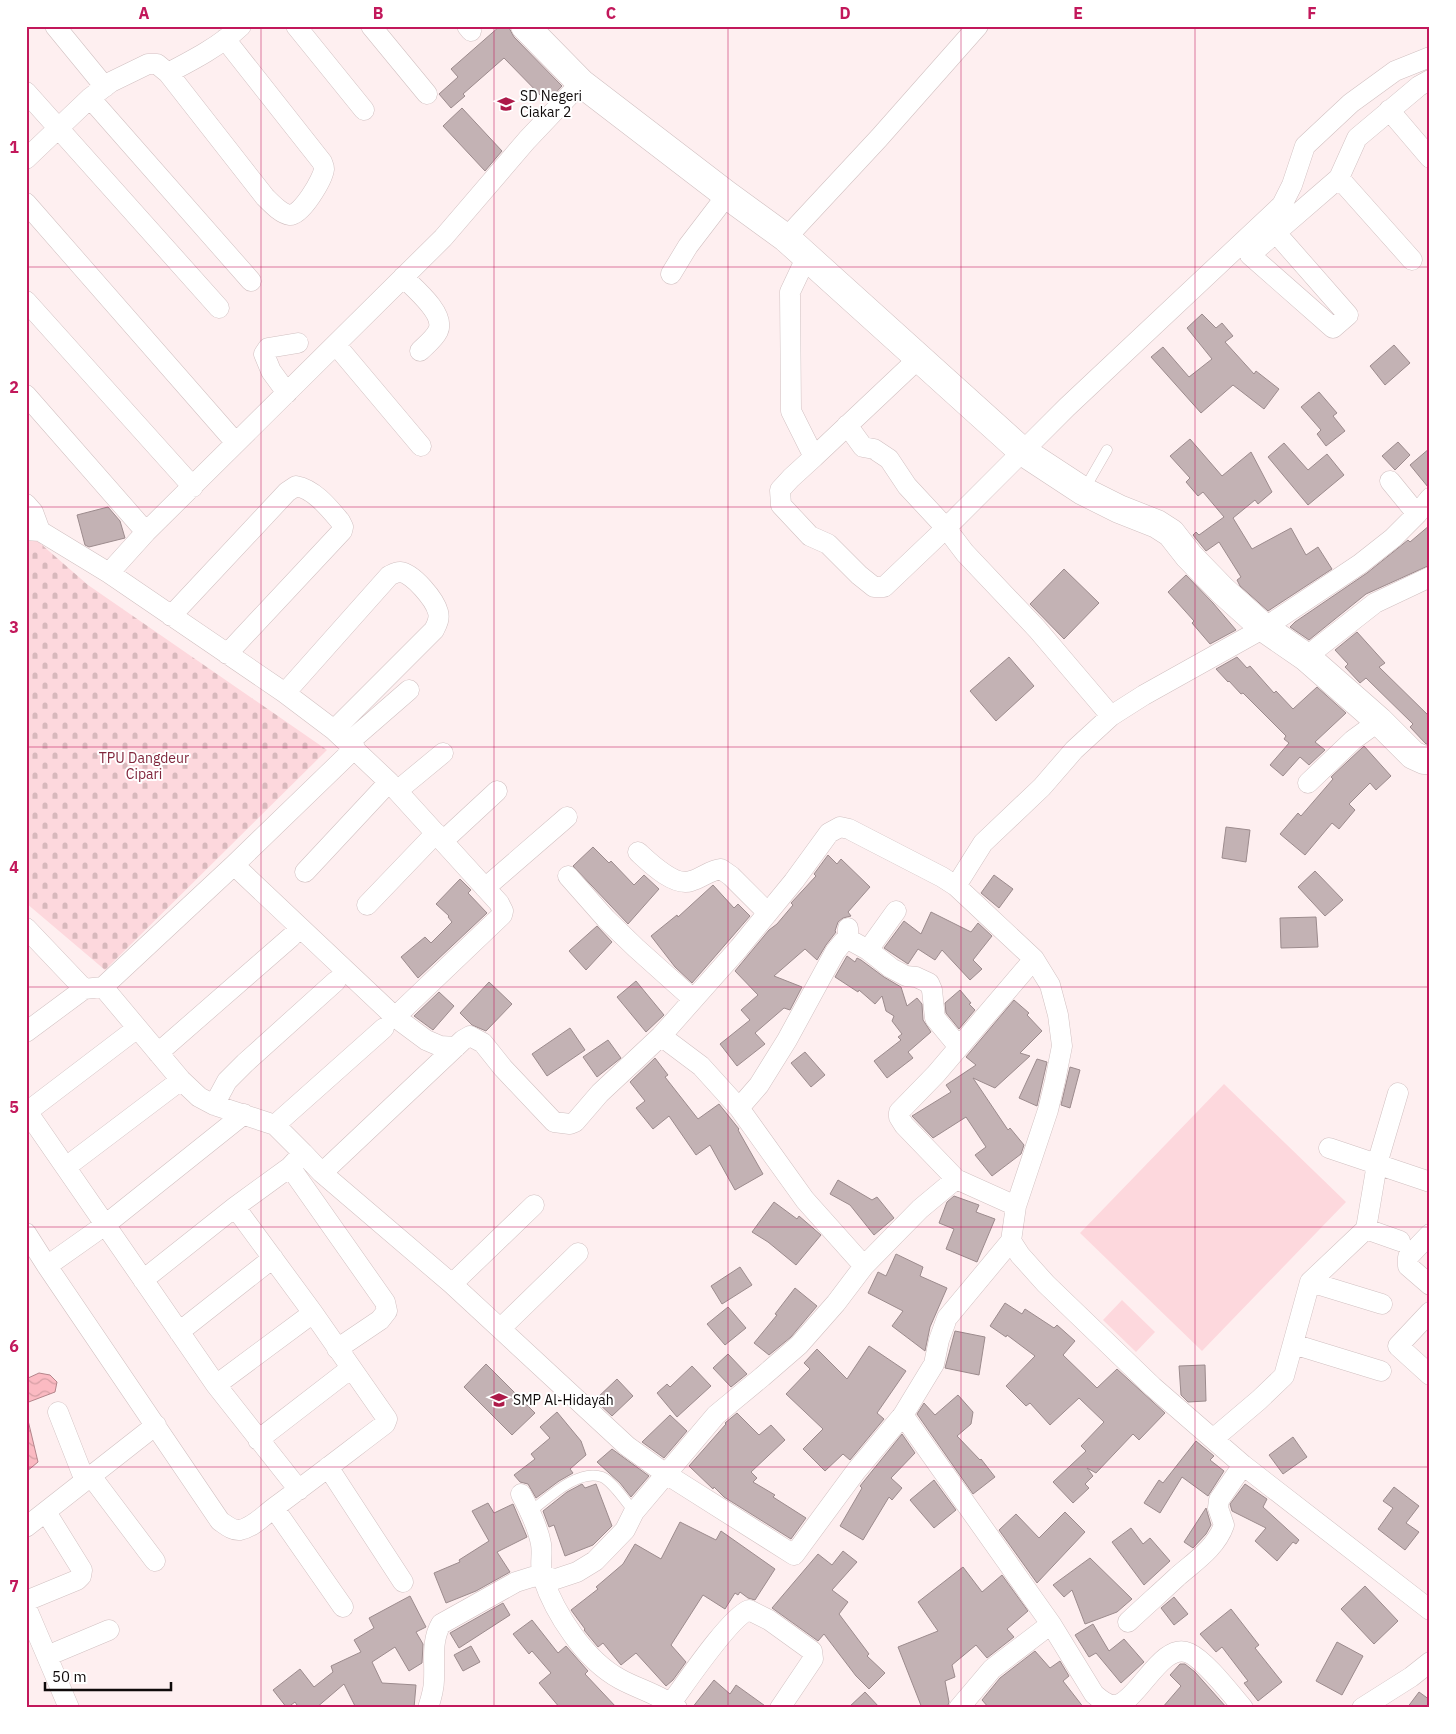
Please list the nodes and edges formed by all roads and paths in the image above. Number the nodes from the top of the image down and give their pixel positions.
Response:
1 (55, 26) edge
2 (296, 26) edge
3 (371, 26) edge
4 (525, 26) edge
5 (978, 26) edge
6 (231, 32) edge
7 (1430, 57) edge
8 (168, 73) junction
9 (1430, 80) edge
10 (581, 83) junction
11 (26, 92) edge
12 (98, 93) junction
13 (426, 94) dead end
14 (364, 110) dead end
15 (1389, 110) junction
16 (58, 128) junction
17 (1430, 158) edge
18 (26, 159) edge
19 (1339, 178) junction
20 (727, 195) junction
21 (26, 203) edge
22 (1276, 233) junction
23 (786, 238) junction
24 (807, 256) junction
25 (1412, 260) dead end
26 (671, 274) dead end
27 (404, 278) junction
28 (251, 281) dead end
29 (26, 301) edge
30 (219, 308) dead end
31 (298, 343) dead end
32 (336, 345) junction
33 (420, 351) dead end
34 (919, 358) junction
35 (287, 393) junction
36 (26, 395) edge
37 (847, 426) junction
38 (236, 443) junction
39 (421, 446) dead end
40 (1108, 450) dead end
41 (1022, 451) junction
42 (814, 457) junction
43 (1390, 481) dead end
44 (193, 487) junction
45 (1083, 490) junction
46 (26, 504) edge
47 (1424, 506) edge
48 (946, 528) junction
49 (33, 531) edge
50 (146, 532) junction
51 (109, 574) junction
52 (1430, 578) edge
53 (171, 616) junction
54 (1264, 628) junction
55 (227, 654) junction
56 (1306, 657) junction
57 (409, 690) dead end
58 (285, 693) junction
59 (1111, 716) junction
60 (1379, 721) junction
61 (346, 741) junction
62 (442, 753) dead end
63 (1430, 760) edge
64 (1308, 783) dead end
65 (393, 787) junction
66 (497, 791) dead end
67 (567, 817) dead end
68 (440, 837) junction
69 (638, 852) dead end
70 (234, 865) junction
71 (305, 872) dead end
72 (568, 876) dead end
73 (956, 886) junction
74 (485, 888) junction
75 (368, 905) dead end
76 (896, 911) dead end
77 (768, 913) junction
78 (291, 937) dead end
79 (31, 940) edge
80 (868, 950) junction
81 (1034, 959) junction
82 (336, 981) dead end
83 (93, 988) junction
84 (693, 999) junction
85 (389, 1023) junction
86 (136, 1029) junction
87 (26, 1032) edge
88 (661, 1036) junction
89 (456, 1047) junction
90 (959, 1047) junction
91 (158, 1053) junction
92 (181, 1080) junction
93 (1398, 1093) dead end
94 (214, 1105) junction
95 (739, 1108) junction
96 (27, 1111) edge
97 (244, 1114) junction
98 (275, 1125) junction
99 (1328, 1148) dead end
100 (297, 1160) junction
101 (1377, 1164) junction
102 (66, 1167) junction
103 (322, 1174) junction
104 (956, 1179) junction
105 (1430, 1182) edge
106 (534, 1205) dead end
107 (1016, 1206) junction
108 (235, 1207) junction
109 (104, 1225) junction
110 (1366, 1229) junction
111 (26, 1233) edge
112 (1430, 1234) edge
113 (1011, 1241) junction
114 (1400, 1241) dead end
115 (578, 1254) dead end
116 (273, 1258) junction
117 (47, 1266) junction
118 (864, 1266) junction
119 (143, 1280) junction
120 (1310, 1282) junction
121 (452, 1284) junction
122 (1430, 1285) edge
123 (1382, 1304) dead end
124 (1430, 1312) edge
125 (313, 1313) junction
126 (501, 1328) junction
127 (179, 1332) junction
128 (1293, 1344) junction
129 (337, 1349) junction
130 (350, 1368) junction
131 (1381, 1371) dead end
132 (1430, 1374) edge
133 (216, 1385) junction
134 (58, 1412) dead end
135 (903, 1415) junction
136 (156, 1425) junction
137 (258, 1440) junction
138 (1213, 1440) junction
139 (1243, 1465) junction
140 (328, 1467) junction
141 (666, 1474) junction
142 (88, 1479) junction
143 (299, 1490) junction
144 (525, 1503) joint
145 (274, 1508) junction
146 (46, 1512) junction
147 (634, 1512) junction
148 (26, 1527) edge
149 (155, 1561) dead end
150 (542, 1576) junction
151 (403, 1582) dead end
152 (26, 1601) edge
153 (26, 1607) edge
154 (343, 1607) dead end
155 (1430, 1610) edge
156 (1128, 1622) dead end
157 (1051, 1624) junction
158 (109, 1630) dead end
159 (47, 1656) junction
160 (1430, 1662) edge
161 (674, 1705) edge
162 (967, 1705) edge
163 (69, 1708) edge
164 (428, 1708) edge
165 (780, 1708) edge
166 (1243, 1708) edge
167 (1362, 1708) edge

1 - 12 street
2 - 14 street
3 - 13 street
4 - 10 street
5 - 23 street
6 - 8 street
6 - 8 street
7 - 41 street
8 - 12 street
9 - 15 street
10 - 20 street
10 - 27 street
11 - 16 street
12 - 16 street
12 - 28 street
15 - 17 street
15 - 19 street
16 - 18 street
16 - 30 street
19 - 22 street
19 - 25 street
20 - 23 street
20 - 26 street
21 - 38 street
22 - 22 street
23 - 24 street
24 - 34 street
24 - 42 street
27 - 32 street
27 - 33 street
29 - 44 street
31 - 35 street
32 - 35 street
32 - 39 street
34 - 37 street
34 - 41 street
35 - 38 street
36 - 50 street
37 - 42 street
37 - 48 street
38 - 44 street
40 - 45 lane
41 - 45 street
41 - 48 street
42 - 48 street
43 - 47 street
44 - 50 street
45 - 54 street
46 - 49 street
47 - 54 street
48 - 59 street
49 - 51 street
50 - 51 street
51 - 53 street
52 - 56 street
53 - 55 street
53 - 55 street
54 - 56 street
54 - 59 street
55 - 58 street
56 - 60 street
57 - 61 street
58 - 61 street
58 - 61 street
59 - 73 street
60 - 63 street
60 - 64 street
61 - 65 street
61 - 70 street
62 - 65 street
65 - 68 street
65 - 71 street
66 - 68 street
67 - 74 street
68 - 74 street
68 - 75 street
69 - 77 street
70 - 83 street
70 - 85 street
72 - 84 street
73 - 77 street
73 - 81 street
74 - 85 street
76 - 80 street
77 - 84 street
78 - 91 street
79 - 83 street
80 - 90 street
80 - 95 street
81 - 90 street
81 - 107 street
82 - 94 street
83 - 86 street
83 - 87 street
84 - 88 street
85 - 89 street
85 - 98 street
86 - 91 street
86 - 96 street
88 - 89 street
88 - 95 street
89 - 103 street
90 - 104 street
91 - 92 street
92 - 94 street
92 - 102 street
93 - 101 street
94 - 97 street
95 - 118 street
96 - 102 street
97 - 98 street
97 - 109 street
98 - 100 street
99 - 101 street
100 - 103 street
100 - 108 street
100 - 129 street
101 - 105 street
101 - 110 street
102 - 109 street
103 - 121 street
104 - 107 street
104 - 118 street
106 - 121 street
107 - 113 street
108 - 116 street
108 - 119 street
109 - 117 street
109 - 119 street
110 - 114 street
110 - 120 street
111 - 117 street
112 - 122 street
113 - 135 street
113 - 138 street
115 - 126 street
116 - 125 street
116 - 127 street
117 - 136 street
118 - 141 street
119 - 127 street
120 - 123 street
120 - 128 street
121 - 126 street
124 - 132 street
125 - 129 street
125 - 133 street
126 - 141 street
127 - 133 street
128 - 131 street
128 - 138 street
129 - 130 street
130 - 137 street
130 - 140 street
133 - 137 street
134 - 142 street
135 - 141 street
135 - 157 street
136 - 142 street
136 - 145 street
137 - 143 street
138 - 139 street
139 - 155 street
139 - 156 street
140 - 143 street
140 - 151 street
141 - 147 street
142 - 146 street
142 - 149 street
143 - 145 street
144 - 147 lane
144 - 150 street
145 - 154 street
146 - 148 street
146 - 152 street
147 - 150 street
150 - 161 street
150 - 164 street
153 - 159 street
157 - 162 street
157 - 166 street
158 - 159 street
159 - 163 street
160 - 167 street
161 - 165 street

